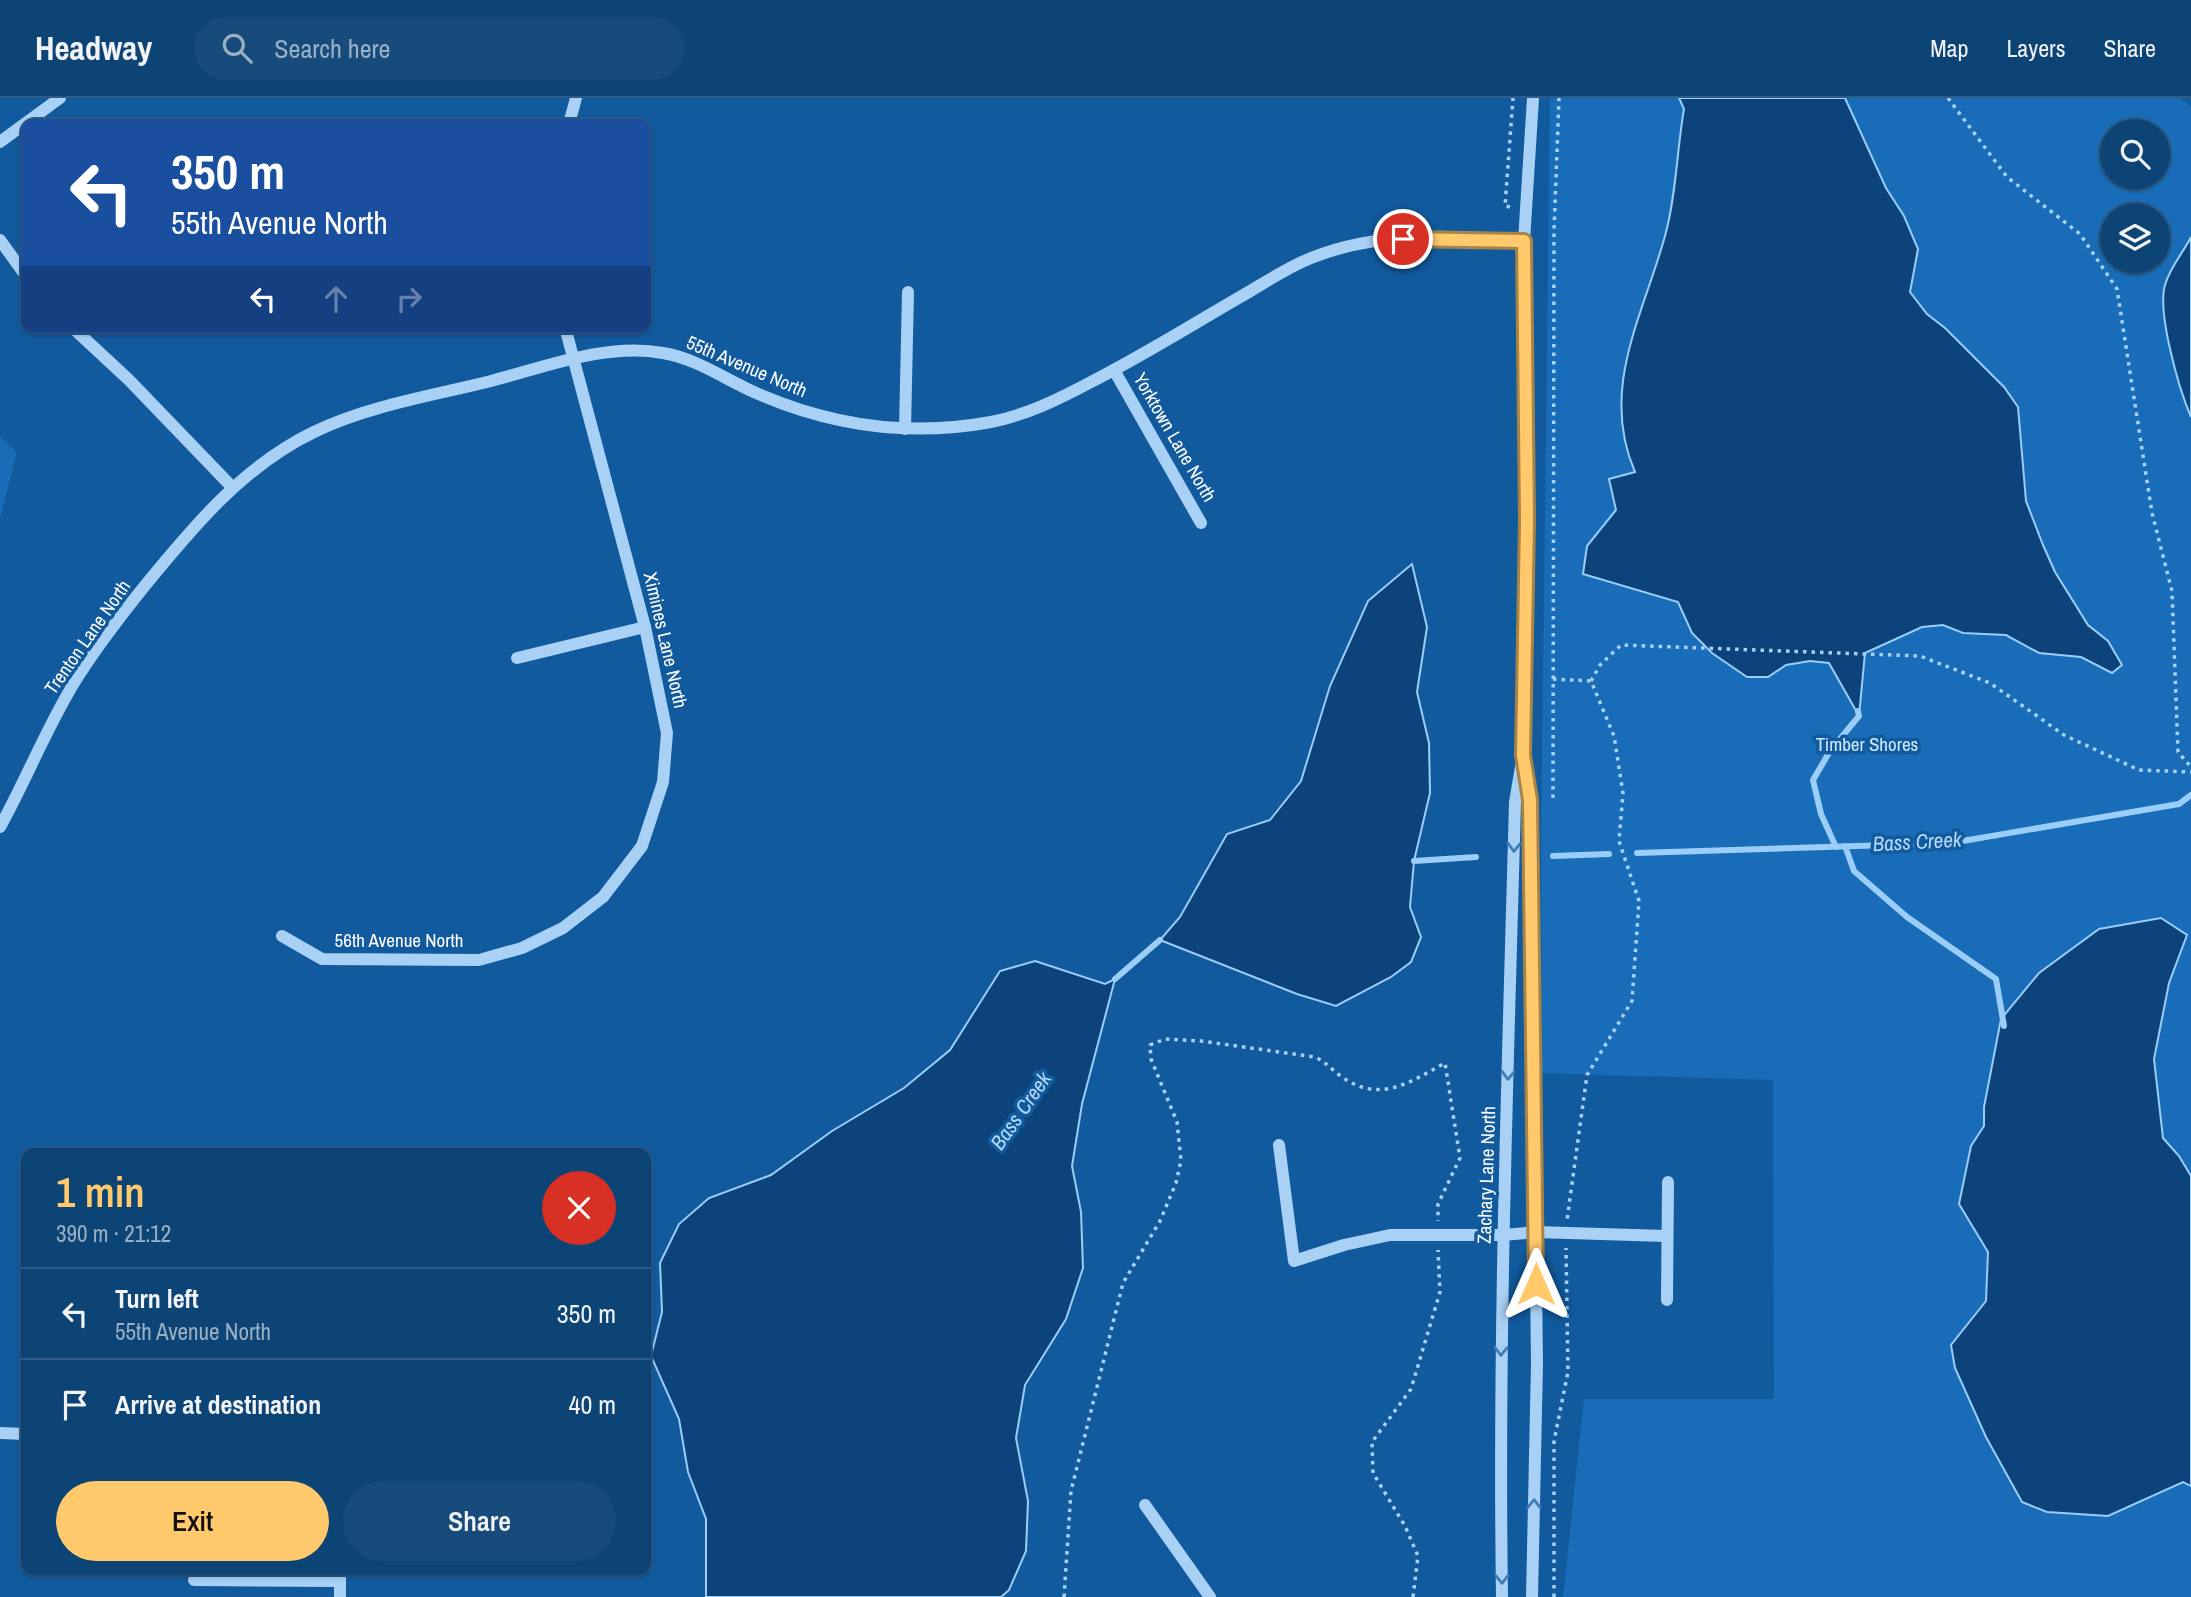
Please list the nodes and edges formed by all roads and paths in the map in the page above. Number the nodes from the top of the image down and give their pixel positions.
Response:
1 (60, 98) edge
2 (576, 98) edge
3 (1533, 98) edge
4 (1559, 98) edge
5 (1948, 98) edge
6 (31, 119) edge
7 (570, 119) edge
8 (21, 127) edge
9 (0, 142) edge
10 (0, 240) edge
11 (1524, 241) junction
12 (21, 269) edge
13 (908, 292) dead end
14 (78, 333) edge
15 (567, 333) edge
16 (575, 359) junction
17 (1114, 370) junction
18 (905, 429) junction
19 (232, 487) junction
20 (1201, 523) dead end
21 (645, 627) junction
22 (517, 657) dead end
23 (1553, 679) junction
24 (1591, 681) junction
25 (1523, 755) junction
26 (2191, 770) edge
27 (1552, 798) dead end
28 (0, 827) edge
29 (282, 936) dead end
30 (479, 960) joint
31 (1279, 1145) dead end
32 (1668, 1182) dead end
33 (1536, 1232) junction
34 (1566, 1233) junction
35 (1438, 1234) junction
36 (1503, 1235) junction
37 (1667, 1236) junction
38 (1667, 1300) dead end
39 (0, 1433) edge
40 (21, 1434) edge
41 (1145, 1506) dead end
42 (340, 1575) edge
43 (194, 1580) dead end
44 (340, 1597) edge
45 (1064, 1597) edge
46 (1210, 1597) edge
47 (1413, 1597) edge
48 (1502, 1597) edge
49 (1532, 1597) edge
50 (1554, 1597) edge

1 - 6 street
2 - 7 street
3 - 11 street, Zachary Lane North
4 - 23 path
5 - 26 path
8 - 9 street
10 - 12 street
11 - 17 street, 55th Avenue North
11 - 25 street, Zachary Lane North
13 - 18 street
14 - 19 street
15 - 16 street, Ximines Lane North
16 - 18 street, 55th Avenue North
16 - 19 street, 55th Avenue North
16 - 21 street, Ximines Lane North
17 - 18 street, 55th Avenue North
17 - 20 street, Yorktown Lane North
19 - 28 street, Trenton Lane North
21 - 22 street
21 - 30 street, Ximines Lane North
23 - 24 path
23 - 27 path
24 - 26 path
24 - 34 path
25 - 33 street, Zachary Lane North
25 -> 36 street, Zachary Lane North
29 - 30 street, 56th Avenue North
31 - 35 street
32 - 37 street
33 - 34 street
33 - 36 street
49 -> 33 street, Zachary Lane North
34 - 37 street
34 - 50 path
35 - 36 street
35 - 45 path
35 - 47 path
36 -> 48 street, Zachary Lane North
37 - 38 street
39 - 40 street
41 - 46 street
42 - 43 street
42 - 44 street

